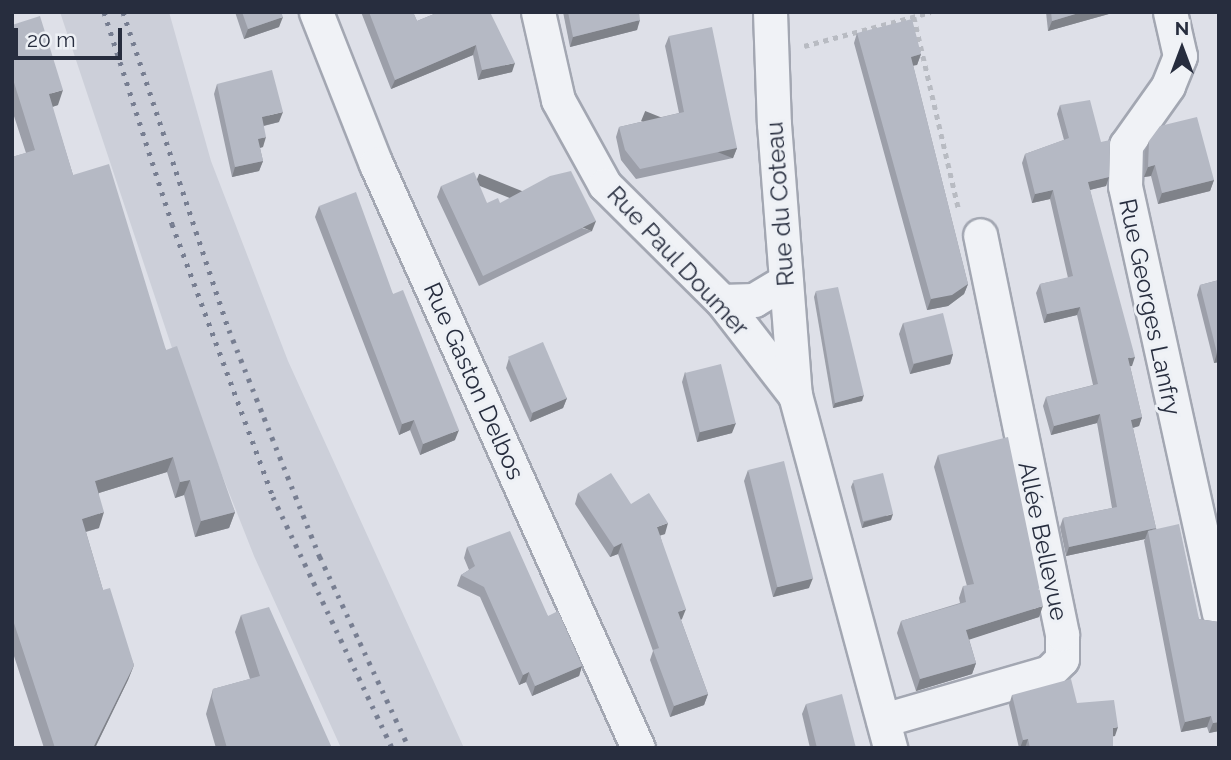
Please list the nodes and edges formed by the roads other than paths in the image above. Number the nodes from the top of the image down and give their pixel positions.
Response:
1 (316, 12) edge
2 (538, 12) edge
3 (770, 12) edge
4 (1170, 12) edge
5 (971, 230) road end
6 (786, 281) junction
7 (722, 301) junction
8 (795, 395) junction
9 (1219, 614) edge
10 (887, 734) edge
11 (638, 748) edge

1 - 11 street, Rue Gaston Delbos
2 - 7 street, Rue Paul Doumer
3 - 6 street, Rue du Coteau
4 - 9 street, Rue Georges Lanfry
5 - 10 street, Allée Bellevue
6 - 7 street
6 - 8 street, Rue du Coteau
7 - 8 street, Rue Paul Doumer
8 - 10 street, Rue Paul Doumer

